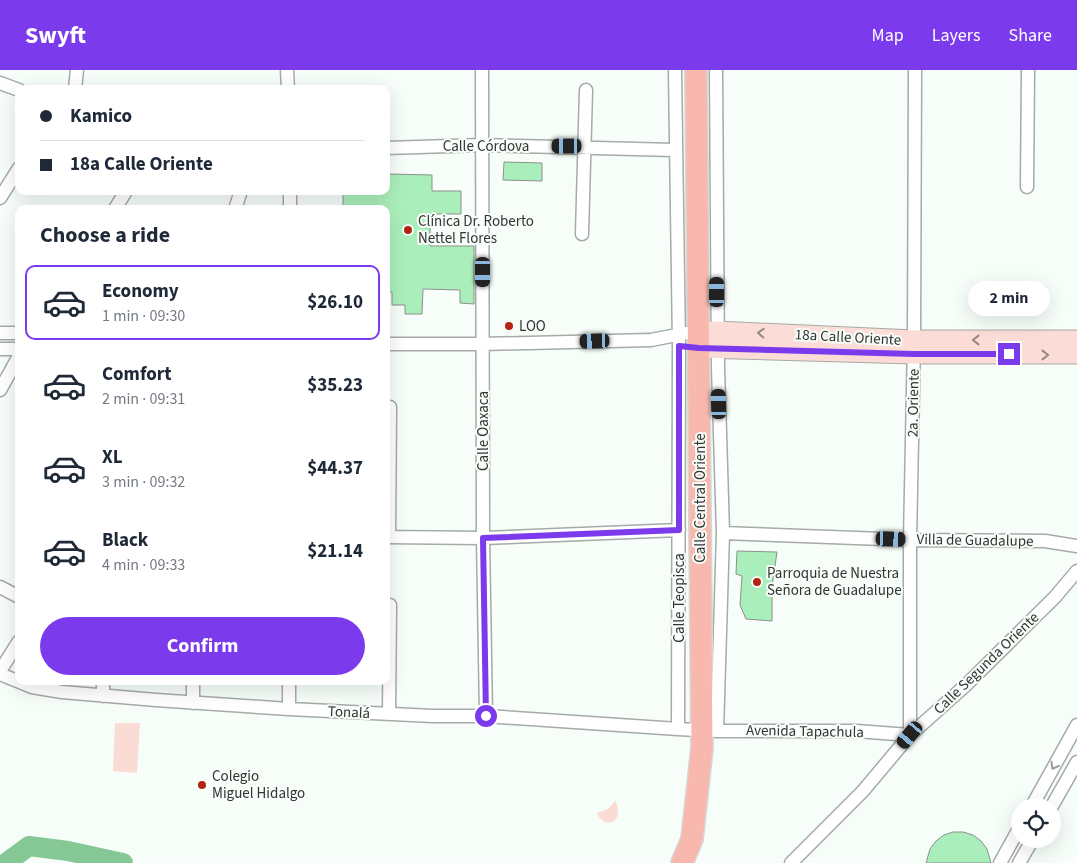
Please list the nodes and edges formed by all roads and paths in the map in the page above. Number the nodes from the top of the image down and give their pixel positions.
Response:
1 (77, 70) edge
2 (287, 70) edge
3 (482, 70) edge
4 (675, 70) edge
5 (696, 70) edge
6 (716, 70) edge
7 (915, 70) edge
8 (1028, 70) edge
9 (0, 83) edge
10 (75, 85) edge
11 (288, 85) edge
12 (15, 89) edge
13 (586, 90) dead end
14 (482, 145) junction
15 (584, 146) junction
16 (390, 148) edge
17 (675, 150) junction
18 (15, 174) edge
19 (1028, 187) dead end
20 (0, 198) edge
21 (582, 234) dead end
22 (0, 333) edge
23 (15, 333) edge
24 (698, 340) junction
25 (1077, 340) edge
26 (390, 344) edge
27 (482, 344) junction
28 (914, 347) junction
29 (0, 349) edge
30 (15, 349) edge
31 (1077, 354) edge
32 (15, 363) edge
33 (0, 390) edge
34 (679, 530) junction
35 (723, 532) junction
36 (390, 537) edge
37 (483, 538) junction
38 (910, 540) junction
39 (1077, 546) edge
40 (1077, 571) edge
41 (0, 587) edge
42 (15, 596) edge
43 (15, 648) edge
44 (0, 672) edge
45 (15, 679) edge
46 (28, 685) edge
47 (103, 685) edge
48 (193, 685) edge
49 (289, 685) edge
50 (389, 685) edge
51 (103, 696) junction
52 (193, 703) junction
53 (289, 709) junction
54 (389, 714) junction
55 (486, 716) junction
56 (1077, 725) edge
57 (678, 729) junction
58 (709, 731) junction
59 (910, 735) junction
60 (1077, 762) edge
61 (1036, 798) edge
62 (1057, 798) edge
63 (1011, 848) edge
64 (1028, 848) edge
65 (1006, 861) edge
66 (682, 863) edge
67 (791, 863) edge
68 (1020, 863) edge

1 - 10 street
2 - 11 street
3 - 14 street, Calle Oaxaca
4 - 17 street
5 - 24 main road, Calle Central Oriente
6 - 24 street
7 - 28 street, 2a. Oriente
8 - 19 street
9 - 12 street
13 - 15 street
14 - 15 street, Calle Córdova
14 - 16 street, Calle Córdova
14 - 27 street, Calle Oaxaca
15 - 17 street, Calle Córdova
15 - 21 street
17 - 24 street
18 - 20 street
22 - 23 street
24 - 27 street
24 - 28 main road, 18a Calle Oriente
24 - 34 street, Calle Teopisca
24 - 35 street
24 - 58 main road, Calle Central Oriente
25 -> 28 main road, 18a Calle Oriente
26 - 27 street
27 - 37 street, Calle Oaxaca
28 -> 31 main road, 18a Calle Oriente
28 - 38 street, 2a. Oriente
29 - 30 street
32 - 33 street
34 - 37 street
34 - 57 street, Calle Teopisca
35 - 38 street, Villa de Guadalupe
35 - 58 street
36 - 37 street
37 - 55 street, Calle Oaxaca
38 - 39 street, Villa de Guadalupe
38 - 59 street, 2a. Oriente
40 - 59 street, Calle Segunda Oriente
41 - 42 street
43 - 44 street
44 - 45 street, Tonalá
46 - 51 street, Tonalá
47 - 51 street
48 - 52 street
49 - 53 street
50 - 54 street
51 - 52 street, Tonalá
52 - 53 street, Tonalá
53 - 54 street, Tonalá
54 - 55 street, Tonalá
55 - 57 street, Tonalá
56 -> 61 street
57 - 58 street, Tonalá
58 - 59 street, Avenida Tapachula
58 - 66 main road, Calle Central Oriente
59 - 67 street, Calle Segunda Oriente
60 - 62 street
63 - 65 street
64 - 68 street

